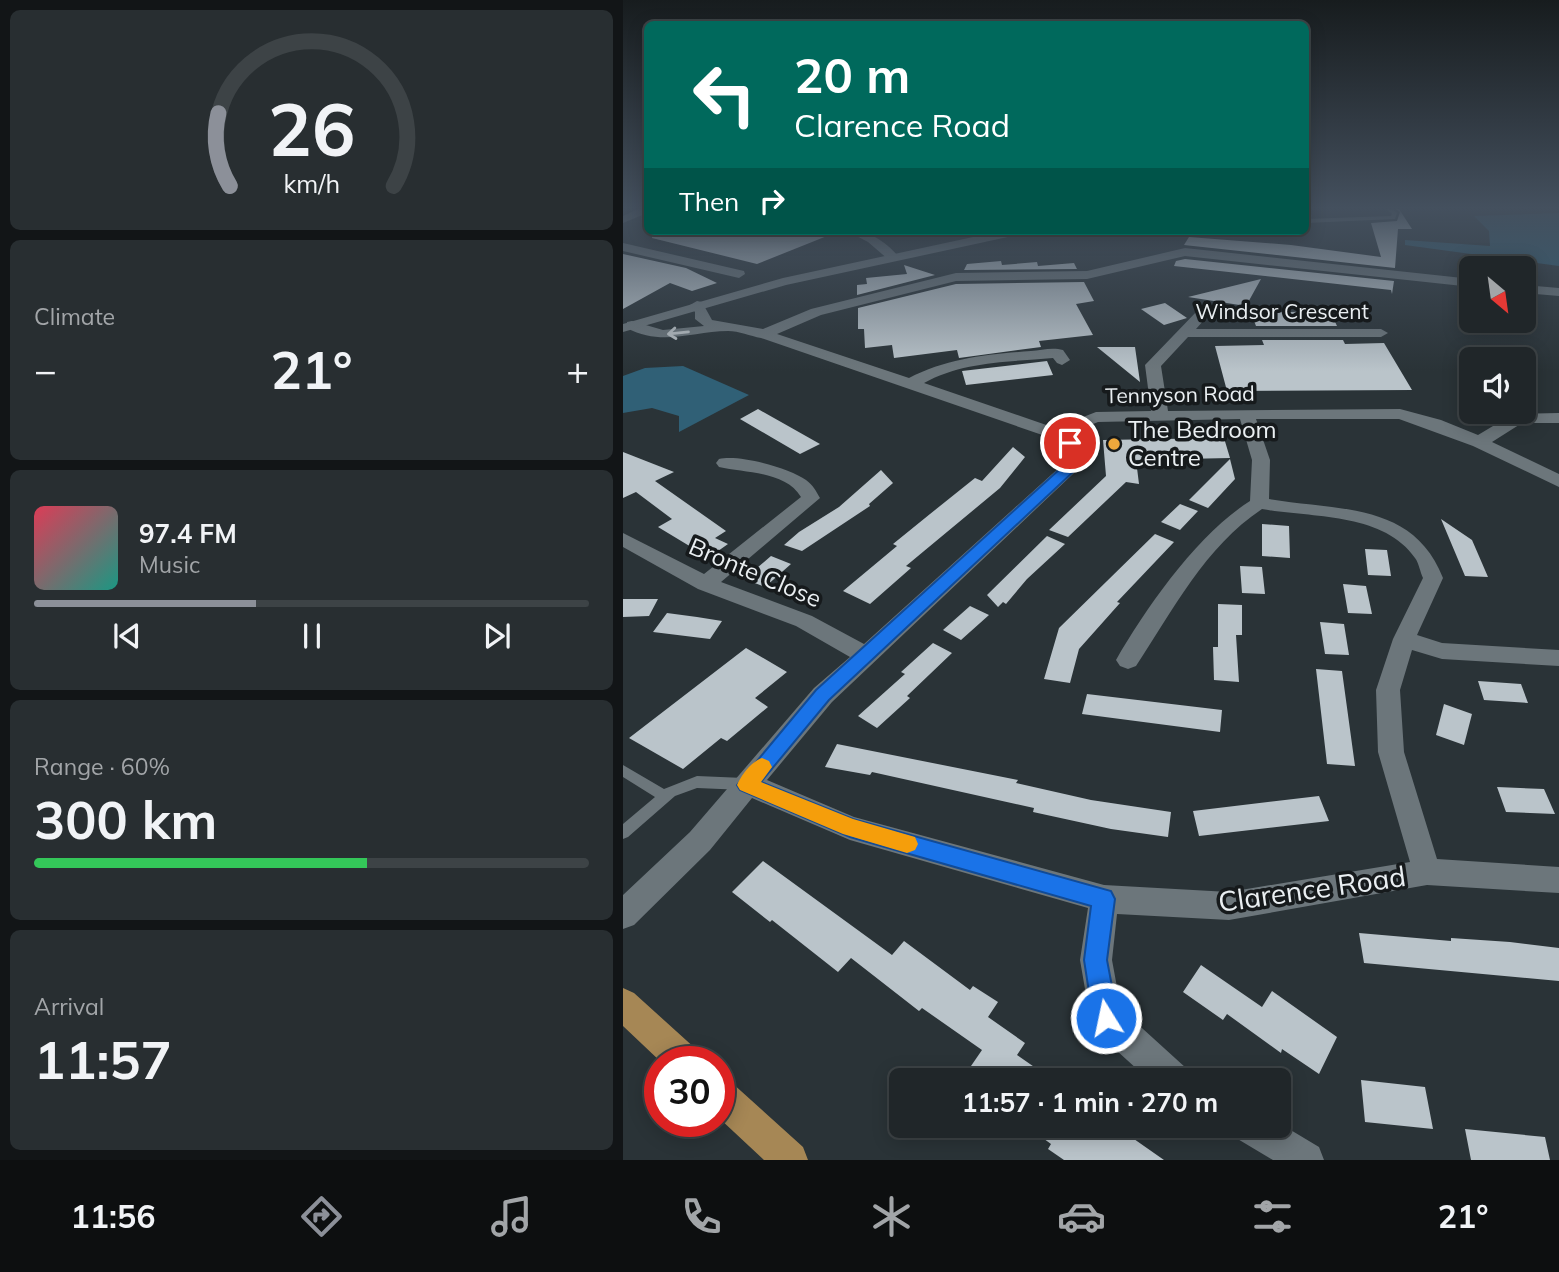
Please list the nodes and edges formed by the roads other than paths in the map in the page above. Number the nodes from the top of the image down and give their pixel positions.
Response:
1 (692, 263) edge
2 (865, 263) edge
3 (1137, 263) edge
4 (1288, 263) edge
5 (739, 274) dead end
6 (1459, 282) edge
7 (1537, 290) edge
8 (1559, 292) edge
9 (697, 305) junction
10 (1204, 312) dead end
11 (628, 326) edge
12 (725, 329) junction
13 (1184, 333) junction
14 (1381, 333) dead end
15 (764, 334) junction
16 (1062, 360) dead end
17 (909, 385) junction
18 (1160, 414) junction
19 (1247, 416) junction
20 (1559, 418) edge
21 (1057, 434) junction
22 (1479, 442) junction
23 (725, 463) dead end
24 (1559, 481) edge
25 (1259, 503) junction
26 (623, 540) edge
27 (705, 584) junction
28 (1404, 639) junction
29 (867, 656) junction
30 (1559, 657) edge
31 (1128, 660) dead end
32 (623, 770) edge
33 (747, 785) junction
34 (664, 796) junction
35 (623, 833) edge
36 (1427, 872) junction
37 (1559, 880) edge
38 (1104, 899) junction
39 (623, 915) edge
40 (623, 1004) edge
41 (668, 1046) edge
42 (1161, 1068) edge
43 (735, 1109) edge
44 (1270, 1138) edge
45 (790, 1160) edge
46 (1306, 1160) edge

1 - 5 street
2 - 9 street
3 - 15 street
4 - 6 street
7 - 8 street
9 - 11 street
9 - 12 street
10 - 13 street, Windsor Crescent
12 -> 11 street
12 - 15 street
13 - 14 street, Windsor Crescent
13 - 18 street, Windsor Crescent
15 - 17 street
16 - 17 street
17 - 21 street
18 - 19 street, Tennyson Road
18 - 21 street, Tennyson Road
19 - 22 street, Tennyson Road
19 - 25 street
20 - 22 street
21 - 29 street
22 - 24 street, Tennyson Road
23 - 27 street
25 - 28 street
25 - 31 street
26 - 27 street, Bronte Close
27 - 29 street, Bronte Close
28 - 30 street
28 - 36 street
29 - 33 street
32 - 34 lane
33 - 34 lane
33 - 38 street, Clarence Road
33 - 39 street
34 - 35 lane
36 - 37 street, Clarence Road
36 - 38 street, Clarence Road
38 - 42 street
40 - 41 main road
43 - 45 main road
44 - 46 street

